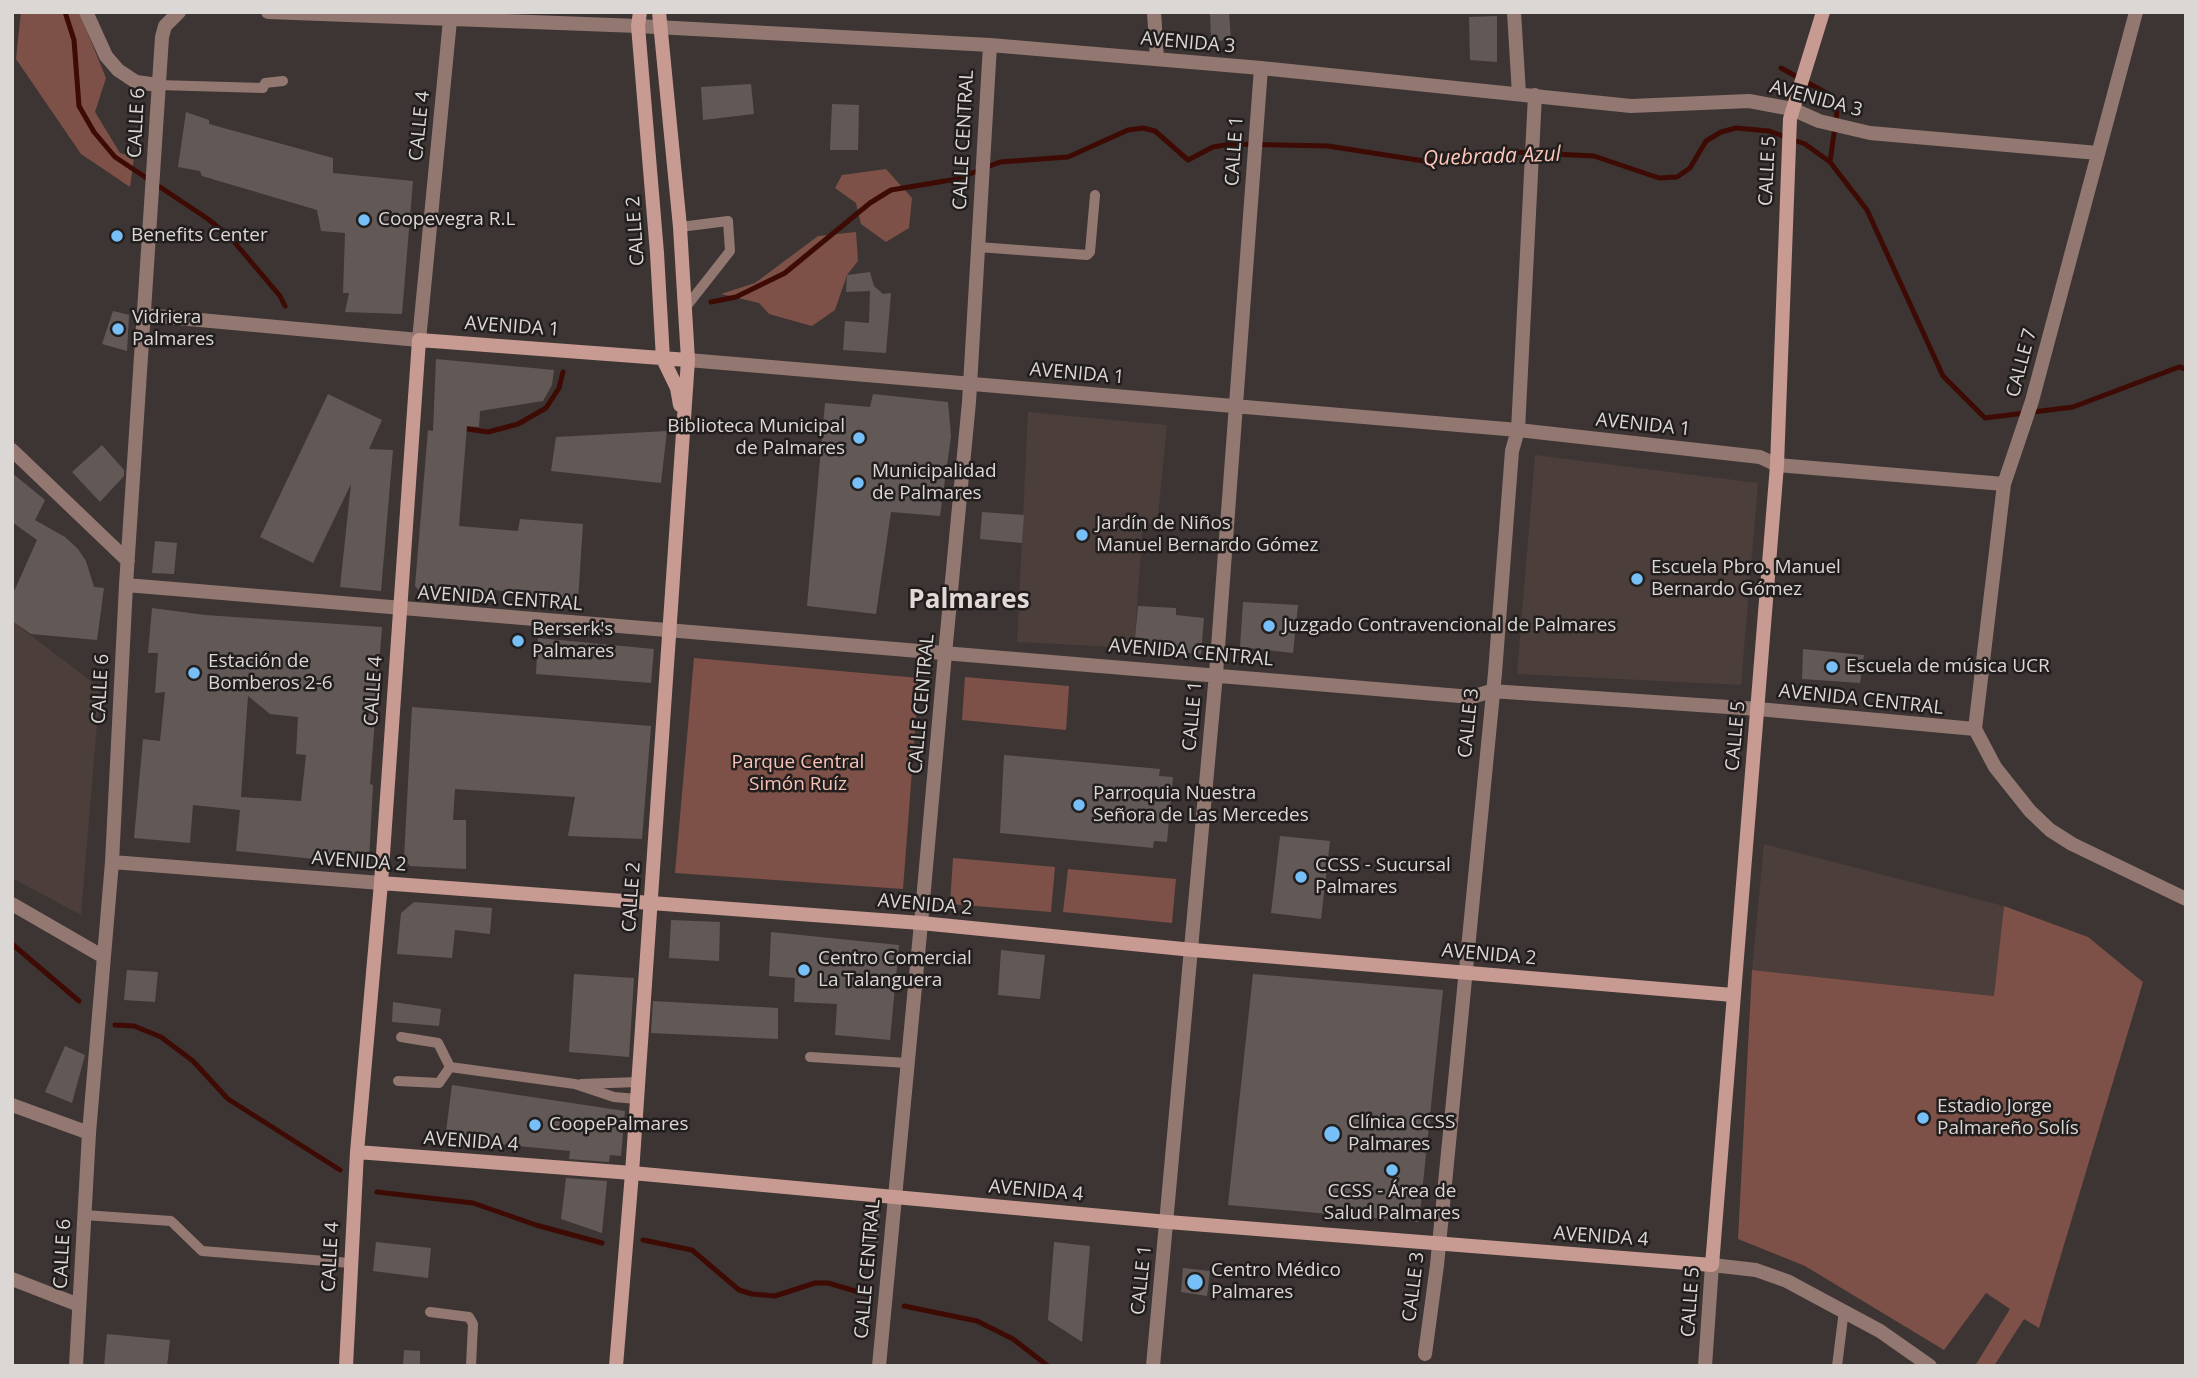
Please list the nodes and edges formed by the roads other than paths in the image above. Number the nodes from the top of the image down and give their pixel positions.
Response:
1 (86, 12) edge
2 (268, 12) edge
3 (659, 12) edge
4 (1154, 12) edge
5 (1514, 12) edge
6 (1823, 12) edge
7 (2136, 12) edge
8 (176, 14) edge
9 (639, 19) edge
10 (450, 20) junction
11 (660, 29) junction
12 (990, 45) junction
13 (1157, 59) junction
14 (1261, 68) junction
15 (283, 81) dead end
16 (158, 85) junction
17 (1519, 94) junction
18 (1535, 95) junction
19 (1792, 110) junction
20 (2098, 153) junction
21 (1095, 195) dead end
22 (680, 227) junction
23 (978, 247) junction
24 (686, 307) junction
25 (145, 315) junction
26 (419, 341) junction
27 (663, 359) junction
28 (688, 360) junction
29 (970, 384) junction
30 (1238, 406) junction
31 (1518, 430) junction
32 (685, 431) junction
33 (12, 450) edge
34 (1777, 466) junction
35 (2004, 484) junction
36 (128, 561) junction
37 (126, 585) junction
38 (399, 610) junction
39 (669, 631) junction
40 (945, 654) junction
41 (1216, 674) junction
42 (1491, 691) junction
43 (1758, 709) junction
44 (1975, 729) junction
45 (112, 862) junction
46 (381, 883) junction
47 (2186, 899) edge
48 (651, 901) junction
49 (12, 904) edge
50 (921, 923) junction
51 (1193, 950) junction
52 (102, 956) junction
53 (1464, 972) junction
54 (1733, 995) junction
55 (401, 1037) dead end
56 (810, 1057) dead end
57 (907, 1063) junction
58 (450, 1067) junction
59 (398, 1081) dead end
60 (638, 1082) junction
61 (575, 1084) junction
62 (637, 1099) junction
63 (12, 1105) edge
64 (89, 1133) junction
65 (357, 1152) junction
66 (632, 1173) junction
67 (894, 1198) junction
68 (84, 1215) junction
69 (1168, 1223) junction
70 (1439, 1244) junction
71 (349, 1263) junction
72 (1712, 1265) junction
73 (12, 1279) edge
74 (79, 1305) junction
75 (1844, 1310) junction
76 (430, 1312) dead end
77 (1425, 1354) dead end
78 (76, 1366) edge
79 (346, 1366) edge
80 (471, 1366) edge
81 (616, 1366) edge
82 (879, 1366) edge
83 (1153, 1366) edge
84 (1705, 1366) edge
85 (1838, 1366) edge
86 (1930, 1366) edge

1 - 16 street
2 - 10 street, AVENIDA 3
3 - 11 main road, CALLE 2
4 - 13 street
5 - 17 street
6 - 19 main road, CALLE 5
7 - 20 street, CALLE 7
8 - 16 street, CALLE 6
9 - 10 street, AVENIDA 3
9 - 11 street, AVENIDA 3
9 - 27 main road, CALLE 2
10 - 26 street, CALLE 4
11 - 12 street, AVENIDA 3
11 - 22 main road, CALLE 2
12 - 13 street, AVENIDA 3
12 - 23 street, CALLE CENTRAL
13 - 14 street, AVENIDA 3
14 - 17 street, AVENIDA 3
14 - 30 street, CALLE 1
15 - 16 lane
16 - 25 street, CALLE 6
17 - 18 street, AVENIDA 3
18 - 19 street, AVENIDA 3
18 - 31 street, CALLE 3
19 - 20 street, AVENIDA 3
19 - 34 main road, CALLE 5
20 - 35 street, CALLE 7
21 - 23 lane
22 - 24 main road, CALLE 2
22 - 24 lane
23 - 29 street, CALLE CENTRAL
24 - 28 main road, CALLE 2
25 - 26 street, AVENIDA 1
25 - 36 street, CALLE 6
26 - 27 main road, AVENIDA 1
26 - 38 main road, CALLE 4
27 - 28 main road, AVENIDA 1
27 - 32 main road, CALLE 2
28 - 29 street, AVENIDA 1
28 - 32 main road, CALLE 2
29 - 30 street, AVENIDA 1
29 - 40 street, CALLE CENTRAL
30 - 31 street, AVENIDA 1
30 - 41 street, CALLE 1
31 - 34 street, AVENIDA 1
31 - 42 street, CALLE 3
32 - 39 main road, CALLE 2
33 - 36 street
34 - 35 street, AVENIDA 1
34 - 43 main road, CALLE 5
35 - 44 street, CALLE 7
36 - 37 street, CALLE 6
37 - 38 street, AVENIDA CENTRAL
37 - 45 street, CALLE 6
38 - 39 street, AVENIDA CENTRAL
38 - 46 main road, CALLE 4
39 - 40 street, AVENIDA CENTRAL
39 - 48 main road, CALLE 2
40 - 41 street, AVENIDA CENTRAL
40 - 50 street, CALLE CENTRAL
41 - 42 street, AVENIDA CENTRAL
41 - 51 street, CALLE 1
42 - 43 street, AVENIDA CENTRAL
42 - 53 street, CALLE 3
43 - 44 street, AVENIDA CENTRAL
43 - 54 main road, CALLE 5
44 - 47 street
45 - 46 street, AVENIDA 2
45 - 52 street, CALLE 6
46 - 48 main road, AVENIDA 2
46 - 65 main road, CALLE 4
48 - 50 main road, AVENIDA 2
48 - 60 main road, CALLE 2
49 - 52 street
50 - 51 main road, AVENIDA 2
50 - 57 street, CALLE CENTRAL
51 - 53 main road, AVENIDA 2
51 - 69 street, CALLE 1
52 - 64 street, CALLE 6
53 - 54 main road, AVENIDA 2
53 - 70 street, CALLE 3
54 - 72 main road, CALLE 5
55 - 58 lane
56 - 57 lane
57 - 67 street, CALLE CENTRAL
58 - 59 lane
58 - 61 lane
60 - 61 lane
60 - 62 main road, CALLE 2
61 - 62 lane
62 - 66 main road, CALLE 2
63 - 64 street
64 - 68 street, CALLE 6
65 - 66 main road, AVENIDA 4
65 - 71 main road, CALLE 4
66 - 67 main road, AVENIDA 4
66 - 81 main road, CALLE 2
67 - 69 main road, AVENIDA 4
67 - 82 street, CALLE CENTRAL
68 - 71 lane
68 - 74 street, CALLE 6
69 - 70 main road, AVENIDA 4
69 - 83 street, CALLE 1
70 - 72 main road, AVENIDA 4
70 - 77 street, CALLE 3
71 - 79 main road, CALLE 4
72 - 75 street
72 - 84 street, CALLE 5
73 - 74 street
74 - 78 street, CALLE 6
75 - 85 lane
75 - 86 street
76 - 80 lane

